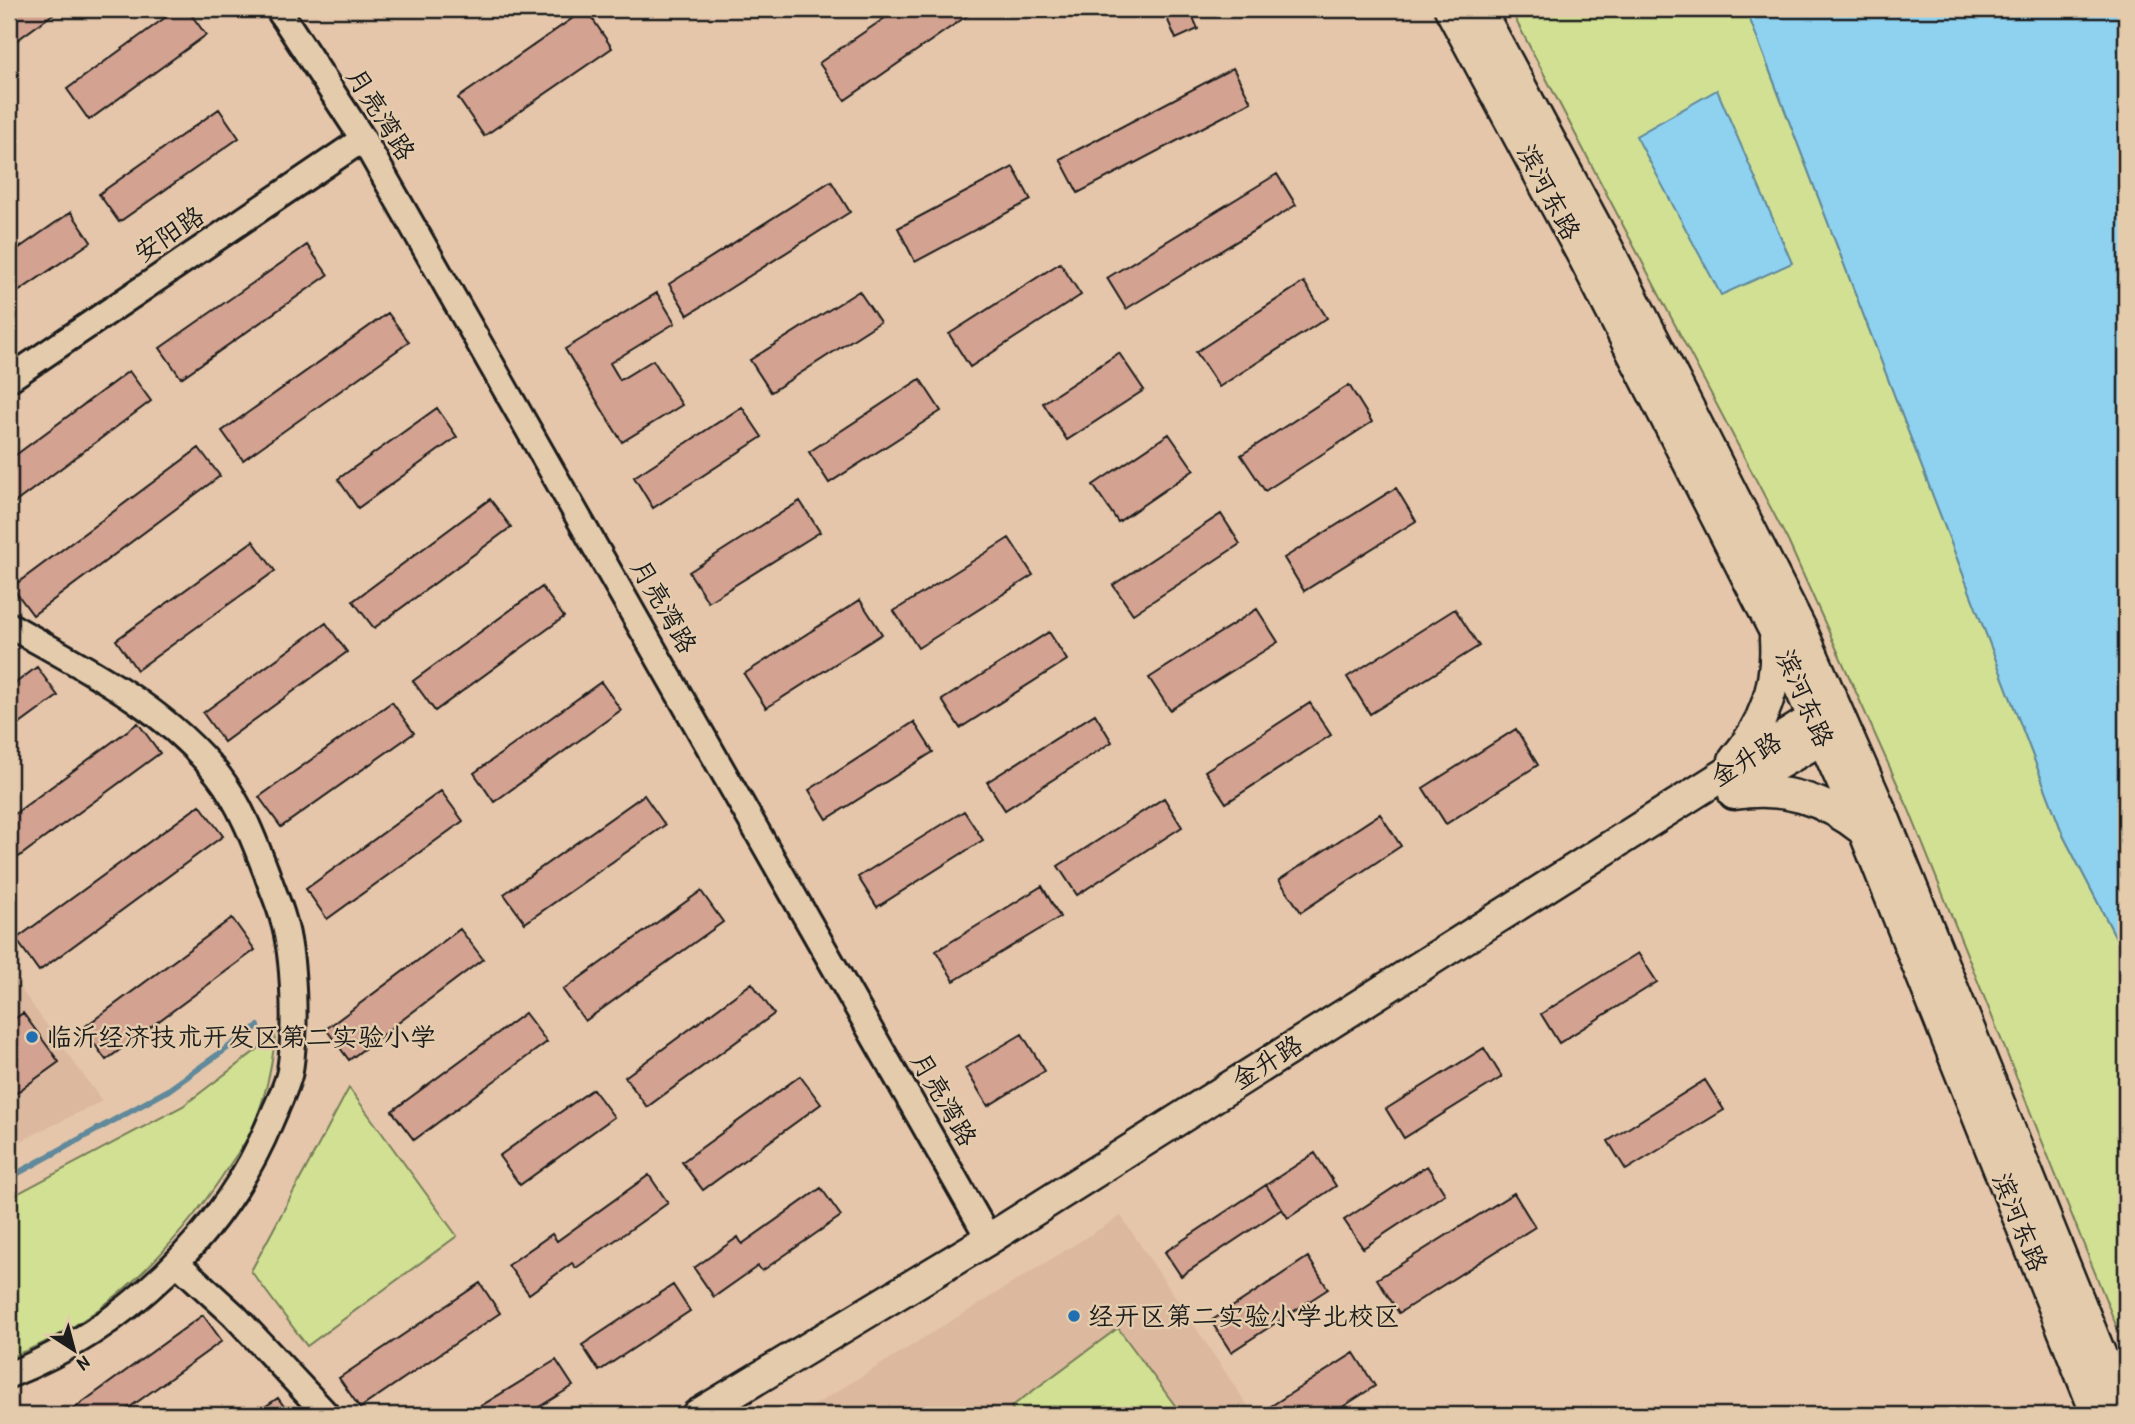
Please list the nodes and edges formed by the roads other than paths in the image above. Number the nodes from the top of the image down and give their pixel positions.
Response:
1 (278, 9) edge
2 (1450, 9) edge
3 (1479, 9) edge
4 (363, 139) junction
5 (9, 379) edge
6 (9, 625) edge
7 (1775, 632) junction
8 (1828, 722) junction
9 (1717, 788) junction
10 (1864, 831) junction
11 (989, 1239) junction
12 (177, 1263) junction
13 (9, 1375) edge
14 (327, 1415) edge
15 (697, 1415) edge
16 (734, 1415) edge
17 (2097, 1415) edge
18 (2125, 1415) edge

1 - 4 street, 月亮湾路
2 - 7 main road, 滨河东路
3 - 8 main road, 滨河东路
4 - 5 street, 安阳路
4 - 11 street, 月亮湾路
6 - 12 street
7 - 8 main road, 滨河东路
7 - 9 main road
8 - 9 main road, 金升路
8 - 10 main road, 滨河东路
8 - 18 main road, 滨河东路
9 - 10 main road
9 - 11 main road, 金升路
9 - 16 main road, 金升路
10 - 17 main road, 滨河东路
11 - 15 main road, 金升路
12 - 13 street
12 - 14 street

